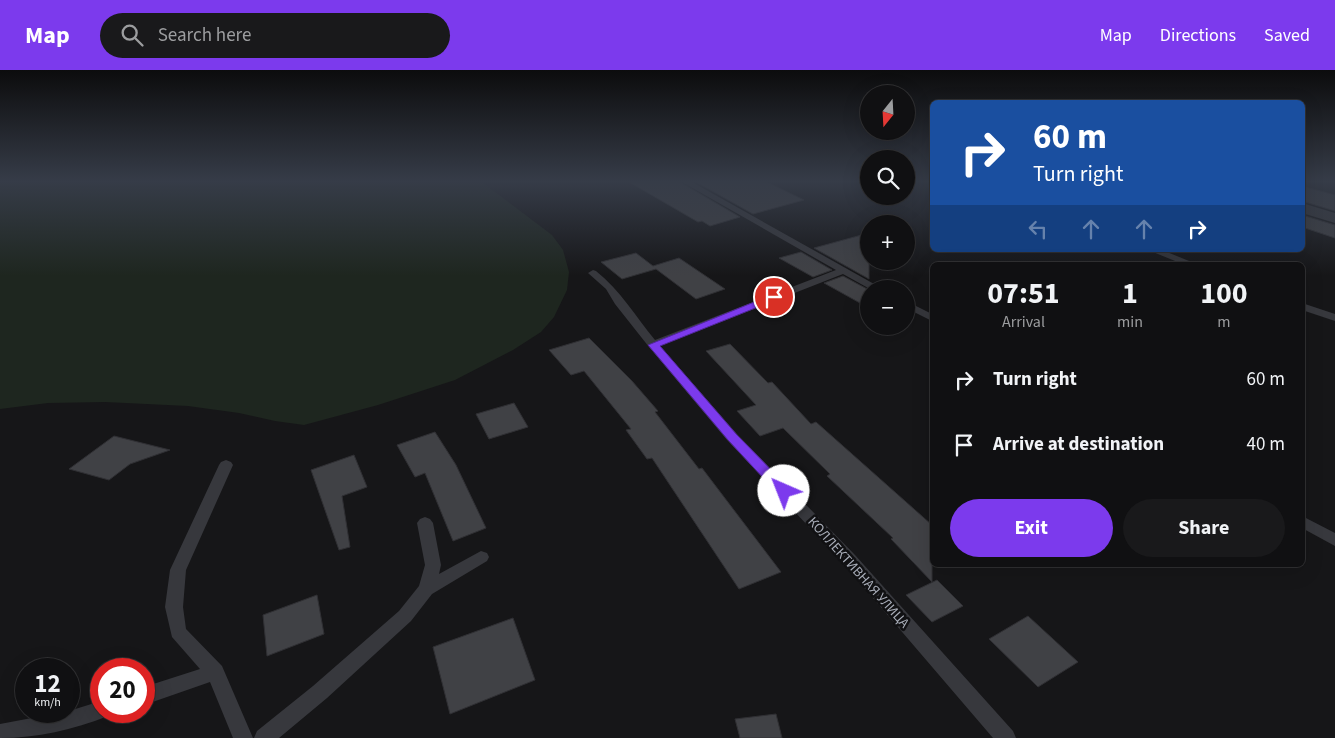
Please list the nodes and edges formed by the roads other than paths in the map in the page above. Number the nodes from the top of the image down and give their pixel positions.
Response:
1 (742, 213) edge
2 (1319, 213) edge
3 (1335, 218) edge
4 (1158, 252) edge
5 (1186, 262) edge
6 (844, 270) junction
7 (593, 274) dead end
8 (862, 280) edge
9 (1305, 307) edge
10 (915, 309) edge
11 (930, 317) edge
12 (1335, 318) edge
13 (653, 345) junction
14 (226, 465) dead end
15 (425, 523) dead end
16 (1305, 523) edge
17 (1335, 540) edge
18 (481, 557) dead end
19 (426, 590) junction
20 (215, 672) junction
21 (155, 692) edge
22 (90, 713) edge
23 (0, 734) edge
24 (243, 738) edge
25 (264, 738) edge
26 (1006, 738) edge

1 - 6 lane
2 - 3 street
4 - 5 lane
6 - 8 lane
6 - 13 lane
7 - 13 lane, КОЛЛЕКТИВНАЯ УЛИЦА
9 - 12 lane
10 - 11 lane
13 - 26 lane, КОЛЛЕКТИВНАЯ УЛИЦА
14 - 20 lane
15 - 19 lane
16 - 17 lane
18 - 19 lane
19 - 25 lane
20 - 21 lane
20 - 24 lane
22 - 23 lane

